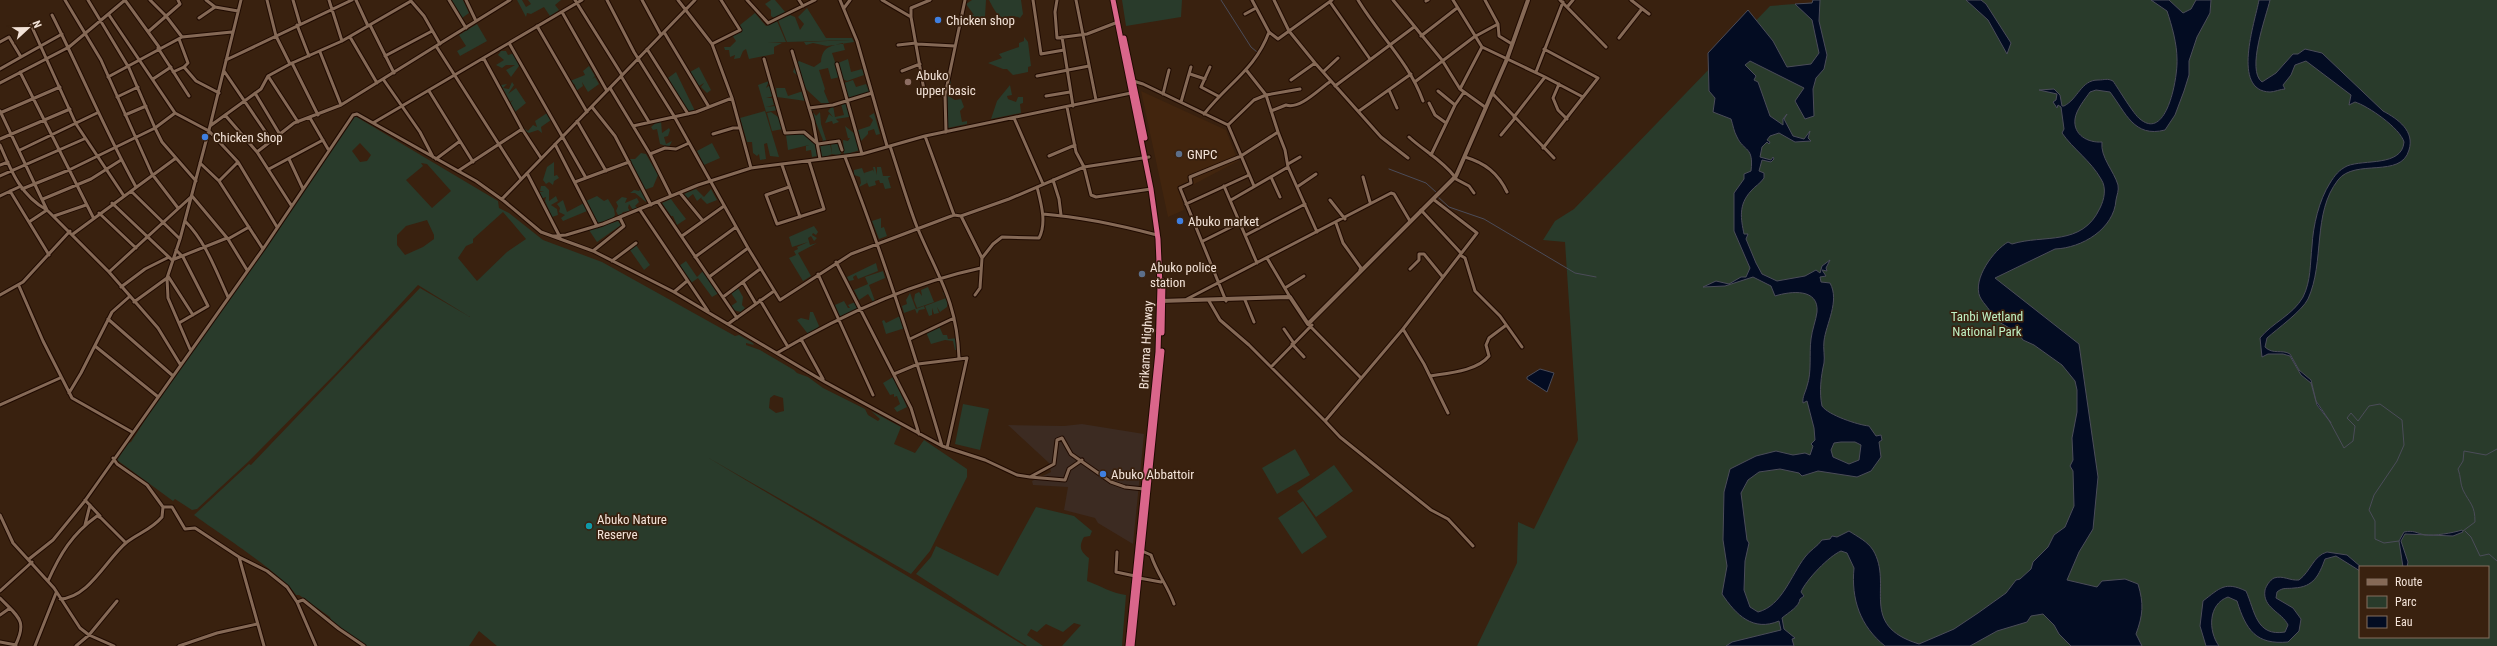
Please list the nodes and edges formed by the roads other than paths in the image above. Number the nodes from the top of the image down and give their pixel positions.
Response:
1 (65, 0) edge
2 (88, 0) edge
3 (125, 0) edge
4 (150, 0) edge
5 (206, 0) edge
6 (241, 0) edge
7 (267, 0) edge
8 (293, 0) edge
9 (329, 0) edge
10 (352, 0) edge
11 (356, 0) edge
12 (449, 0) edge
13 (466, 0) edge
14 (501, 0) edge
15 (510, 0) edge
16 (582, 0) edge
17 (607, 0) edge
18 (642, 0) edge
19 (678, 0) edge
20 (695, 0) edge
21 (721, 0) edge
22 (747, 0) edge
23 (799, 0) edge
24 (815, 0) edge
25 (840, 0) edge
26 (850, 0) edge
27 (882, 0) edge
28 (930, 0) edge
29 (965, 0) edge
30 (1033, 0) edge
31 (1057, 0) edge
32 (1076, 0) edge
33 (1113, 0) edge
34 (1117, 0) edge
35 (1252, 0) edge
36 (1274, 0) edge
37 (1358, 0) edge
38 (1393, 0) edge
39 (1453, 0) edge
40 (1485, 0) edge
41 (1528, 0) edge
42 (1573, 0) edge
43 (1631, 0) edge
44 (180, 1) edge
45 (411, 1) edge
46 (1331, 1) edge
47 (1562, 1) edge
48 (576, 2) edge
49 (503, 4) junction
50 (803, 6) junction
51 (1568, 6) junction
52 (215, 7) junction
53 (844, 8) junction
54 (1256, 8) junction
55 (1457, 8) junction
56 (331, 9) junction
57 (1641, 10) junction
58 (238, 11) junction
59 (685, 11) junction
60 (562, 12) junction
61 (1244, 14) dead end
62 (1649, 14) dead end
63 (52, 15) dead end
64 (109, 15) junction
65 (166, 16) junction
66 (911, 17) junction
67 (199, 18) dead end
68 (101, 21) junction
69 (476, 21) junction
70 (1118, 22) junction
71 (1498, 24) junction
72 (31, 25) dead end
73 (298, 25) junction
74 (369, 26) junction
75 (537, 26) junction
76 (1414, 27) junction
77 (466, 28) junction
78 (149, 31) junction
79 (432, 31) junction
80 (1289, 31) junction
81 (232, 32) junction
82 (1269, 32) junction
83 (62, 34) junction
84 (86, 34) junction
85 (662, 34) junction
86 (1084, 34) junction
87 (276, 36) junction
88 (1421, 36) junction
89 (350, 37) junction
90 (1062, 37) junction
91 (1474, 37) junction
92 (180, 38) junction
93 (1619, 38) dead end
94 (342, 41) junction
95 (0, 42) edge
96 (510, 43) junction
97 (440, 44) junction
98 (712, 44) junction
99 (916, 44) junction
100 (1390, 44) junction
101 (1512, 44) junction
102 (41, 45) junction
103 (898, 45) dead end
104 (436, 46) junction
105 (955, 46) junction
106 (69, 47) junction
107 (1482, 47) junction
108 (1606, 47) dead end
109 (159, 48) junction
110 (647, 49) junction
111 (1544, 49) junction
112 (1064, 50) junction
113 (792, 51) dead end
114 (320, 52) junction
115 (309, 56) junction
116 (385, 56) junction
117 (21, 57) junction
118 (1338, 58) dead end
119 (48, 59) junction
120 (484, 59) junction
121 (638, 59) junction
122 (764, 59) dead end
123 (1370, 59) junction
124 (1507, 59) junction
125 (141, 60) junction
126 (226, 60) junction
127 (1442, 60) junction
128 (1315, 62) junction
129 (291, 63) junction
130 (837, 64) dead end
131 (920, 64) junction
132 (1090, 66) junction
133 (184, 67) junction
134 (1191, 67) dead end
135 (1210, 67) dead end
136 (128, 68) junction
137 (170, 68) junction
138 (0, 69) edge
139 (1067, 70) junction
140 (1169, 70) dead end
141 (224, 71) junction
142 (902, 71) dead end
143 (1247, 71) junction
144 (20, 72) junction
145 (173, 72) junction
146 (394, 72) junction
147 (1323, 72) junction
148 (1536, 72) junction
149 (1190, 74) junction
150 (1411, 74) junction
151 (455, 75) junction
152 (621, 75) junction
153 (268, 76) junction
154 (1037, 76) dead end
155 (108, 77) junction
156 (1545, 77) junction
157 (153, 79) junction
158 (383, 79) junction
159 (1204, 79) junction
160 (1291, 80) dead end
161 (1133, 81) junction
162 (1331, 81) junction
163 (1416, 81) junction
164 (0, 83) edge
165 (377, 84) junction
166 (1559, 84) junction
167 (1335, 86) junction
168 (60, 87) junction
169 (138, 87) junction
170 (1300, 89) dead end
171 (1460, 89) junction
172 (608, 90) junction
173 (1389, 90) junction
174 (429, 91) junction
175 (1438, 91) dead end
176 (255, 92) junction
177 (1070, 92) junction
178 (1131, 92) junction
179 (1464, 92) junction
180 (1492, 92) junction
181 (219, 93) junction
182 (872, 93) junction
183 (1163, 94) junction
184 (945, 95) junction
185 (1266, 95) junction
186 (189, 96) dead end
187 (1046, 96) dead end
188 (1218, 96) junction
189 (117, 97) junction
190 (1583, 97) junction
191 (732, 98) junction
192 (34, 100) junction
193 (244, 100) junction
194 (848, 100) junction
195 (1096, 100) junction
196 (1423, 101) dead end
197 (1181, 102) junction
198 (1429, 103) dead end
199 (341, 105) junction
200 (1455, 105) junction
201 (146, 106) junction
202 (401, 106) junction
203 (1073, 106) junction
204 (592, 107) junction
205 (709, 107) junction
206 (1067, 107) junction
207 (1485, 107) junction
208 (809, 108) junction
209 (1397, 108) dead end
210 (70, 109) junction
211 (1271, 111) junction
212 (1359, 111) junction
213 (0, 112) edge
214 (586, 112) junction
215 (97, 113) junction
216 (175, 113) junction
217 (688, 114) junction
218 (1204, 114) junction
219 (125, 115) junction
220 (226, 115) junction
221 (318, 115) junction
222 (674, 116) junction
223 (310, 118) junction
224 (1014, 118) junction
225 (1514, 118) junction
226 (1567, 119) junction
227 (44, 120) junction
228 (577, 121) junction
229 (298, 122) junction
230 (649, 122) junction
231 (1446, 122) junction
232 (373, 123) junction
233 (76, 124) junction
234 (1228, 125) junction
235 (210, 126) junction
236 (633, 126) junction
237 (155, 128) junction
238 (740, 128) junction
239 (522, 129) junction
240 (209, 131) junction
241 (946, 132) junction
242 (1278, 132) junction
243 (12, 133) junction
244 (279, 133) junction
245 (713, 134) dead end
246 (52, 135) junction
247 (1502, 135) dead end
248 (562, 136) junction
249 (925, 136) junction
250 (136, 137) junction
251 (1409, 137) dead end
252 (0, 139) edge
253 (84, 139) junction
254 (271, 140) junction
255 (323, 140) junction
256 (460, 141) junction
257 (689, 143) junction
258 (0, 144) edge
259 (555, 144) junction
260 (818, 144) junction
261 (499, 145) junction
262 (1075, 145) junction
263 (114, 146) junction
264 (889, 146) junction
265 (1543, 148) junction
266 (328, 149) junction
267 (20, 150) junction
268 (842, 150) dead end
269 (60, 151) junction
270 (257, 152) junction
271 (650, 154) junction
272 (862, 154) junction
273 (95, 155) junction
274 (1431, 155) junction
275 (1049, 156) dead end
276 (1241, 156) junction
277 (845, 157) junction
278 (1300, 157) dead end
279 (1465, 157) junction
280 (176, 158) junction
281 (289, 158) junction
282 (434, 158) junction
283 (541, 158) junction
284 (1147, 158) junction
285 (1408, 158) dead end
286 (1554, 158) dead end
287 (820, 159) junction
288 (121, 160) junction
289 (808, 161) junction
290 (8, 162) junction
291 (238, 162) junction
292 (473, 162) junction
293 (629, 162) junction
294 (200, 163) junction
295 (0, 165) edge
296 (27, 165) junction
297 (782, 165) junction
298 (1288, 165) junction
299 (1084, 167) junction
300 (751, 168) junction
301 (269, 169) junction
302 (69, 170) junction
303 (105, 170) junction
304 (458, 171) junction
305 (606, 171) junction
306 (11, 172) junction
307 (527, 173) junction
308 (152, 174) junction
309 (1316, 174) dead end
310 (1249, 175) junction
311 (0, 176) edge
312 (1270, 177) junction
313 (1363, 177) dead end
314 (586, 178) junction
315 (1454, 178) junction
316 (521, 179) junction
317 (1053, 180) junction
318 (196, 181) junction
319 (219, 181) junction
320 (710, 181) junction
321 (575, 182) junction
322 (35, 184) junction
323 (1043, 184) junction
324 (76, 185) junction
325 (1224, 186) junction
326 (1254, 186) junction
327 (136, 187) junction
328 (789, 187) junction
329 (1037, 187) junction
330 (1297, 187) junction
331 (21, 188) junction
332 (303, 189) junction
333 (1151, 190) junction
334 (10, 191) junction
335 (131, 191) junction
336 (1507, 192) dead end
337 (680, 193) junction
338 (1474, 193) dead end
339 (0, 196) edge
340 (124, 196) junction
341 (192, 196) junction
342 (671, 196) junction
343 (1280, 197) dead end
344 (42, 199) junction
345 (502, 199) junction
346 (1433, 199) junction
347 (1231, 200) junction
348 (1330, 200) dead end
349 (658, 202) junction
350 (1370, 202) junction
351 (112, 203) junction
352 (1186, 204) junction
353 (1305, 204) junction
354 (86, 205) junction
355 (291, 205) junction
356 (651, 205) junction
357 (724, 206) junction
358 (178, 208) junction
359 (47, 210) junction
360 (640, 210) junction
361 (1421, 210) junction
362 (99, 213) junction
363 (1043, 214) junction
364 (954, 215) junction
365 (1061, 215) junction
366 (54, 216) junction
367 (960, 216) junction
368 (93, 217) junction
369 (800, 217) junction
370 (620, 218) junction
371 (1344, 219) junction
372 (703, 220) junction
373 (185, 221) junction
374 (1410, 221) junction
375 (29, 222) junction
376 (1241, 222) junction
377 (162, 223) junction
378 (1336, 223) junction
379 (597, 226) junction
380 (249, 227) junction
381 (277, 227) junction
382 (736, 227) junction
383 (917, 227) junction
384 (71, 232) junction
385 (1317, 232) junction
386 (1157, 235) junction
387 (1246, 235) junction
388 (553, 236) junction
389 (560, 236) junction
390 (682, 236) junction
391 (147, 237) junction
392 (227, 238) junction
393 (180, 239) junction
394 (562, 240) junction
395 (1203, 240) junction
396 (878, 242) junction
397 (636, 243) dead end
398 (205, 246) junction
399 (136, 248) junction
400 (748, 248) junction
401 (263, 249) junction
402 (176, 250) junction
403 (593, 251) junction
404 (1460, 254) junction
405 (49, 255) junction
406 (169, 257) junction
407 (183, 257) junction
408 (695, 257) junction
409 (982, 258) junction
410 (1267, 258) junction
411 (172, 260) junction
412 (612, 261) junction
413 (836, 262) junction
414 (1257, 263) junction
415 (982, 268) junction
416 (760, 269) junction
417 (1410, 269) dead end
418 (247, 270) junction
419 (1360, 270) junction
420 (109, 272) junction
421 (818, 274) junction
422 (1304, 276) dead end
423 (1442, 276) junction
424 (168, 277) junction
425 (709, 277) junction
426 (942, 279) junction
427 (687, 281) junction
428 (743, 282) junction
429 (1219, 282) junction
430 (19, 286) junction
431 (121, 287) junction
432 (1285, 288) junction
433 (774, 291) junction
434 (674, 292) junction
435 (0, 295) edge
436 (975, 295) dead end
437 (895, 296) junction
438 (129, 297) junction
439 (228, 297) junction
440 (723, 297) junction
441 (1290, 297) junction
442 (760, 300) junction
443 (1226, 300) junction
444 (1246, 300) junction
445 (1161, 301) junction
446 (1184, 301) junction
447 (1209, 301) junction
448 (134, 302) junction
449 (756, 304) junction
450 (861, 310) junction
451 (709, 313) junction
452 (193, 315) junction
453 (737, 318) junction
454 (954, 318) junction
455 (108, 319) junction
456 (839, 320) junction
457 (1254, 322) dead end
458 (179, 323) junction
459 (728, 324) junction
460 (1310, 324) junction
461 (1505, 326) junction
462 (1284, 329) dead end
463 (1403, 329) junction
464 (801, 339) junction
465 (910, 339) junction
466 (1293, 343) junction
467 (95, 346) junction
468 (788, 347) junction
469 (1522, 347) dead end
470 (190, 349) junction
471 (777, 353) junction
472 (959, 358) junction
473 (1304, 358) dead end
474 (180, 364) junction
475 (918, 364) junction
476 (1271, 367) junction
477 (894, 374) junction
478 (172, 375) junction
479 (1430, 376) junction
480 (60, 378) junction
481 (1361, 378) junction
482 (825, 382) junction
483 (69, 392) junction
484 (872, 395) dead end
485 (158, 396) junction
486 (0, 405) edge
487 (1448, 413) dead end
488 (1325, 421) junction
489 (132, 432) junction
490 (920, 434) junction
491 (942, 446) junction
492 (947, 448) junction
493 (113, 458) junction
494 (1082, 460) junction
495 (1030, 477) junction
496 (1146, 490) junction
497 (85, 500) junction
498 (90, 505) junction
499 (163, 507) junction
500 (0, 515) edge
501 (101, 518) junction
502 (85, 525) junction
503 (126, 543) junction
504 (1473, 546) dead end
505 (1117, 552) dead end
506 (1142, 552) junction
507 (239, 557) junction
508 (29, 559) junction
509 (32, 562) junction
510 (1137, 577) junction
511 (48, 581) junction
512 (1161, 582) junction
513 (0, 591) edge
514 (56, 593) junction
515 (0, 598) edge
516 (60, 599) junction
517 (117, 601) dead end
518 (297, 602) junction
519 (1174, 604) dead end
520 (10, 608) junction
521 (0, 615) edge
522 (257, 624) junction
523 (89, 635) junction
524 (0, 642) edge
525 (15, 645) edge
526 (35, 646) edge
527 (76, 646) edge
528 (114, 646) edge
529 (179, 646) edge
530 (264, 646) edge
531 (316, 646) edge
532 (363, 646) edge
533 (1128, 646) edge
534 (1132, 646) edge

1 - 84 street
2 - 68 street
3 - 64 street
3 - 78 street
4 - 65 street
5 - 52 street
6 - 58 street
7 - 87 street
8 - 73 street
9 - 56 street
10 - 56 street
11 - 74 street
12 - 77 street
13 - 69 street
14 - 49 street
15 - 49 street
16 - 48 street
17 - 121 street
18 - 85 street
19 - 59 street
20 - 59 street
21 - 98 street
22 - 50 street
23 - 50 street
24 - 50 street
25 - 53 street
26 - 53 street
27 - 66 street
28 - 66 street
29 - 105 street
30 - 112 street
31 - 90 street
32 - 86 street
33 - 70 highway, Brikama Highway
34 - 161 highway, Brikama Highway
35 - 54 street
36 - 80 street
37 - 100 street
38 - 76 street
39 - 55 street
40 - 71 street
41 - 101 street
42 - 51 street
43 - 57 street
44 - 65 street
45 - 74 street
45 - 79 street
46 - 80 street
46 - 123 street
47 - 51 street
47 - 111 street
48 - 60 street
48 - 152 street
49 - 69 street
51 - 108 street
52 - 58 street
52 - 67 street
53 - 182 street
54 - 61 street
54 - 82 street
55 - 88 street
55 - 91 street
56 - 73 street
56 - 94 street
57 - 62 street
57 - 93 street
58 - 81 street
59 - 85 street
59 - 98 street
60 - 75 street
60 - 172 street
63 - 83 street
64 - 68 street
64 - 125 street
65 - 78 street
65 - 92 street
66 - 99 street
68 - 84 street
68 - 136 street
69 - 77 street
70 - 86 street
70 - 178 highway, Brikama Highway
71 - 91 street
71 - 101 street
72 - 102 street
73 - 87 street
73 - 115 street
74 - 89 street
74 - 116 street
75 - 96 street
75 - 214 street
76 - 88 street
76 - 100 street
77 - 97 street
78 - 109 street
79 - 97 street
79 - 116 street
80 - 82 street
80 - 128 street
81 - 92 street
81 - 126 street
82 - 143 street
83 - 102 street
83 - 106 street
84 - 106 street
84 - 155 street
85 - 110 street
85 - 205 street
86 - 90 street
86 - 132 street
87 - 126 street
87 - 129 street
88 - 127 street
89 - 94 street
89 - 165 street
90 - 112 street
91 - 107 street
91 - 127 street
92 - 109 street
92 - 133 street
94 - 114 street
95 - 117 street
96 - 120 street
96 - 248 street
97 - 104 street
98 - 191 street
99 - 103 street
99 - 105 street
99 - 131 street
100 - 123 street
100 - 150 street
101 - 124 street
102 - 117 street
102 - 119 street
104 - 146 street
104 - 151 street
105 - 184 street
106 - 119 street
106 - 215 street
107 - 124 street
107 - 171 street
109 - 125 street
109 - 137 street
110 - 121 street
110 - 217 street
111 - 148 street
111 - 190 street
112 - 139 street
113 - 208 street
114 - 115 street
114 - 199 street
115 - 129 street
116 - 146 street
117 - 138 street
118 - 147 street
119 - 144 street
119 - 168 street
120 - 151 street
120 - 239 street
121 - 152 street
121 - 222 street
122 - 260 street
123 - 167 street
124 - 148 street
124 - 180 street
125 - 136 street
125 - 157 street
126 - 141 street
127 - 163 street
127 - 171 street
128 - 147 street
128 - 160 street
129 - 153 street
129 - 221 street
130 - 194 street
131 - 142 street
131 - 184 street
132 - 139 street
132 - 195 street
133 - 145 street
133 - 181 street
134 - 149 street
135 - 159 street
136 - 155 street
136 - 169 street
137 - 145 street
137 - 157 street
139 - 154 street
139 - 177 street
140 - 183 street
141 - 181 street
141 - 193 street
143 - 185 street
143 - 188 street
144 - 164 street
144 - 192 street
145 - 186 street
146 - 158 street
147 - 162 street
148 - 156 street
149 - 159 street
149 - 197 street
150 - 163 street
150 - 173 street
151 - 174 street
151 - 261 street
152 - 172 street
152 - 230 street
153 - 176 street
153 - 229 street
155 - 189 street
156 - 166 street
156 - 225 street
157 - 216 street
158 - 165 street
158 - 202 street
159 - 188 street
161 - 183 street
161 - 284 highway, Brikama Highway
162 - 167 street
162 - 211 street
163 - 196 street
165 - 199 street
166 - 190 street
166 - 226 street
167 - 212 street
168 - 192 street
168 - 210 street
169 - 189 street
169 - 201 street
170 - 185 street
171 - 179 street
172 - 204 street
172 - 236 street
173 - 209 street
173 - 212 street
174 - 202 street
174 - 256 street
175 - 200 street
176 - 193 street
176 - 244 street
177 - 187 street
177 - 203 street
178 - 195 street
178 - 284 highway, Brikama Highway
179 - 200 street
179 - 207 street
180 - 207 street
180 - 225 street
181 - 235 street
182 - 194 street
182 - 264 street
183 - 197 street
184 - 241 street
185 - 211 street
185 - 234 street
188 - 218 street
189 - 219 street
190 - 226 street
191 - 205 street
191 - 238 street
192 - 213 street
192 - 227 street
193 - 220 street
193 - 254 street
194 - 208 street
194 - 272 street
195 - 203 street
197 - 218 street
198 - 231 street
199 - 221 street
200 - 231 street
201 - 219 street
201 - 237 street
202 - 232 street
202 - 282 street
203 - 206 street
204 - 214 street
204 - 293 street
205 - 217 street
206 - 224 street
206 - 262 street
207 - 279 street
208 - 260 street
210 - 227 street
210 - 233 street
211 - 242 street
212 - 285 street
213 - 243 street
214 - 228 street
215 - 233 street
215 - 263 street
216 - 237 street
216 - 240 street
217 - 222 street
218 - 234 street
219 - 250 street
220 - 235 street
220 - 270 street
221 - 223 street
222 - 230 street
222 - 257 street
223 - 229 street
223 - 255 street
224 - 241 street
224 - 323 street
225 - 247 street
225 - 265 street
226 - 265 street
227 - 243 street
227 - 246 street
228 - 248 street
228 - 305 street
229 - 244 street
230 - 236 street
231 - 274 street
232 - 266 street
232 - 282 street
233 - 246 street
233 - 253 street
234 - 276 street
235 - 240 street
236 - 271 street
237 - 250 street
237 - 280 street
238 - 245 street
238 - 300 street
239 - 261 street
239 - 283 street
240 - 291 street
240 - 294 street
241 - 249 street
242 - 276 street
242 - 298 street
243 - 252 street
243 - 267 street
244 - 254 street
246 - 267 street
246 - 269 street
248 - 259 street
248 - 314 street
249 - 264 street
249 - 364 street
250 - 263 street
250 - 308 street
251 - 274 street
253 - 269 street
253 - 273 street
254 - 270 street
255 - 266 street
255 - 281 street
256 - 282 street
256 - 292 street
257 - 271 street
257 - 320 street
258 - 290 street
259 - 283 street
259 - 321 street
260 - 268 street
260 - 287 street
261 - 292 street
261 - 316 street
262 - 275 street
262 - 299 street
263 - 273 street
263 - 288 street
264 - 272 street
264 - 383 street
265 - 286 street
266 - 332 street
267 - 296 street
269 - 296 street
269 - 302 street
270 - 301 street
271 - 342 street
272 - 277 street
273 - 302 street
273 - 303 street
274 - 315 street
276 - 310 street
276 - 352 street
277 - 287 street
277 - 396 street
278 - 298 street
279 - 315 street
279 - 336 street
280 - 308 street
280 - 318 street
281 - 301 street
281 - 332 street
282 - 304 street
283 - 307 street
284 - 299 street
284 - 333 highway, Brikama Highway
284 - 445 highway, Brikama Highway
287 - 289 street
288 - 303 street
288 - 327 street
289 - 297 street
289 - 369 street
290 - 295 street
290 - 306 street
291 - 319 street
291 - 381 street
292 - 304 street
293 - 305 street
293 - 356 street
294 - 318 street
294 - 319 street
296 - 306 street
296 - 322 street
297 - 300 street
297 - 328 street
298 - 312 street
298 - 330 street
299 - 317 street
299 - 333 street
300 - 320 street
301 - 355 street
302 - 322 street
302 - 324 street
303 - 324 street
303 - 340 street
304 - 345 street
305 - 314 street
306 - 311 street
306 - 331 street
307 - 316 street
307 - 389 street
308 - 327 street
308 - 358 street
309 - 330 street
310 - 325 street
310 - 326 street
312 - 326 street
312 - 343 street
313 - 350 street
314 - 321 street
315 - 338 street
315 - 346 street
316 - 345 street
317 - 323 street
317 - 365 street
318 - 341 street
319 - 380 street
320 - 337 street
320 - 357 street
321 - 379 street
322 - 331 street
322 - 344 street
323 - 329 street
324 - 344 street
324 - 354 street
325 - 347 street
325 - 352 street
326 - 347 street
327 - 335 street
328 - 369 street
328 - 369 street
329 - 363 street
329 - 367 street
330 - 353 street
331 - 334 street
331 - 359 street
332 - 355 street
333 - 386 highway, Brikama Highway
334 - 339 street
334 - 375 street
335 - 340 street
335 - 377 street
337 - 342 street
337 - 372 street
340 - 351 street
341 - 358 street
341 - 373 street
341 - 392 street
342 - 349 street
344 - 359 street
345 - 388 street
346 - 361 street
346 - 404 street
347 - 376 street
348 - 371 street
349 - 356 street
349 - 390 street
350 - 371 street
350 - 374 street
351 - 362 street
351 - 391 street
352 - 395 street
353 - 385 street
353 - 387 street
354 - 366 street
354 - 368 street
355 - 381 street
356 - 360 street
357 - 372 street
357 - 382 street
358 - 377 street
359 - 366 street
359 - 375 street
360 - 370 street
360 - 427 street
361 - 374 street
361 - 404 street
362 - 368 street
362 - 399 street
363 - 365 street
363 - 409 street
364 - 367 street
364 - 383 street
365 - 386 street
366 - 384 street
367 - 409 street
368 - 384 street
370 - 379 street
370 - 403 street
371 - 378 street
372 - 390 street
373 - 393 street
373 - 398 street
374 - 419 street
375 - 405 street
376 - 387 street
376 - 395 street
377 - 391 street
377 - 393 street
378 - 385 street
378 - 419 street
379 - 389 street
380 - 392 street
380 - 401 street
381 - 401 street
382 - 400 street
382 - 408 street
383 - 396 street
383 - 426 street
384 - 405 street
384 - 420 street
385 - 410 street
386 - 445 highway, Brikama Highway
387 - 414 street
388 - 389 street
388 - 394 street
389 - 394 street
390 - 408 street
391 - 399 street
391 - 406 street
392 - 398 street
392 - 418 street
393 - 402 street
394 - 403 street
395 - 429 street
396 - 413 street
396 - 437 street
397 - 412 street
398 - 407 street
398 - 439 street
399 - 420 street
400 - 416 street
400 - 425 street
401 - 418 street
402 - 407 street
402 - 411 street
403 - 412 street
404 - 423 street
404 - 461 street
405 - 430 street
406 - 411 street
406 - 431 street
407 - 411 street
407 - 452 street
408 - 425 street
409 - 415 street
410 - 414 street
410 - 432 street
411 - 424 street
412 - 434 street
413 - 421 street
413 - 450 street
414 - 429 street
415 - 426 street
415 - 436 street
416 - 428 street
416 - 433 street
417 - 423 street
418 - 439 street
419 - 460 street
420 - 431 street
421 - 433 street
421 - 456 street
422 - 432 street
423 - 463 street
424 - 448 street
424 - 452 street
424 - 458 street
425 - 440 street
426 - 437 street
426 - 454 street
427 - 434 street
427 - 451 street
428 - 440 street
428 - 449 street
429 - 443 street
429 - 446 street
430 - 435 street
430 - 480 street
431 - 438 street
432 - 441 street
433 - 442 street
434 - 451 street
437 - 450 street
437 - 465 street
438 - 448 street
438 - 455 street
439 - 470 street
440 - 453 street
441 - 444 street
441 - 460 street
442 - 449 street
442 - 468 street
443 - 444 street
443 - 447 street
444 - 457 street
445 - 446 street
445 - 496 highway, Brikama Highway
446 - 447 street
447 - 476 street
448 - 474 street
449 - 453 street
450 - 456 street
450 - 477 street
451 - 459 street
452 - 458 street
453 - 459 street
454 - 465 street
454 - 472 street
455 - 467 street
455 - 478 street
456 - 464 street
456 - 484 street
458 - 470 street
459 - 471 street
460 - 466 street
460 - 481 street
461 - 469 street
461 - 479 street
462 - 466 street
463 - 479 street
463 - 481 street
464 - 468 street
464 - 482 street
465 - 475 street
466 - 473 street
466 - 476 street
467 - 483 street
467 - 485 street
468 - 471 street
470 - 474 street
471 - 482 street
472 - 475 street
472 - 492 street
474 - 478 street
475 - 477 street
475 - 491 street
476 - 488 street
477 - 490 street
478 - 485 street
479 - 487 street
480 - 483 street
480 - 486 street
481 - 488 street
482 - 490 street
483 - 489 street
485 - 489 street
488 - 504 street
489 - 493 street
490 - 491 street
491 - 492 street
492 - 495 street
493 - 497 street
493 - 499 street
494 - 495 street
494 - 495 street
494 - 496 street
496 - 506 highway, Brikama Highway
496 - 510 highway, Brikama Highway
497 - 498 street
497 - 508 street
498 - 501 street
498 - 502 street
499 - 503 street
499 - 507 street
500 - 508 street
501 - 502 street
501 - 503 street
502 - 511 street
503 - 516 street
505 - 510 street
506 - 510 highway, Brikama Highway
506 - 512 street
507 - 518 street
507 - 522 street
508 - 509 street
509 - 511 street
509 - 513 street
510 - 512 street
510 - 533 highway, Brikama Highway
510 - 534 highway, Brikama Highway
511 - 514 street
512 - 519 street
514 - 516 street
514 - 526 street
515 - 520 street
516 - 523 street
517 - 523 street
518 - 531 street
518 - 532 street
520 - 521 street
520 - 525 street
522 - 529 street
522 - 530 street
523 - 527 street
523 - 528 street
524 - 525 street

